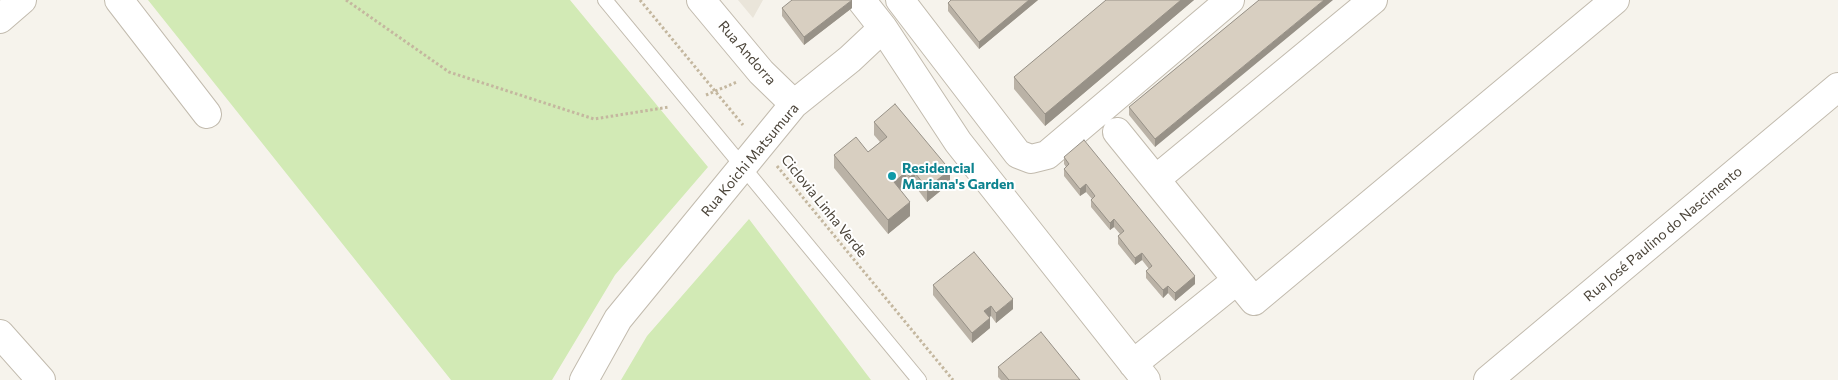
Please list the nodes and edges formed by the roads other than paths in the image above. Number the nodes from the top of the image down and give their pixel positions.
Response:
1 (22, 0) edge
2 (119, 0) edge
3 (605, 0) edge
4 (701, 0) edge
5 (861, 0) edge
6 (1230, 0) edge
7 (1373, 0) edge
8 (1615, 0) edge
9 (912, 5) edge
10 (0, 20) edge
11 (883, 28) junction
12 (1838, 87) edge
13 (794, 104) junction
14 (207, 114) dead end
15 (1117, 132) dead end
16 (742, 168) junction
17 (1156, 179) junction
18 (1237, 280) junction
19 (0, 334) edge
20 (1140, 372) edge
21 (1496, 378) edge
22 (40, 380) edge
23 (584, 380) edge
24 (919, 380) edge

1 - 10 street
2 - 14 street
3 - 16 lane
4 - 13 street, Rua Andorra
5 - 11 street
6 - 9 street
7 - 17 street
8 - 18 street
11 - 13 street, Rua Koichi Matsumura
11 - 20 street
12 - 21 street, Rua José Paulino do Nascimento
13 - 16 street, Rua Koichi Matsumura
15 - 17 street
16 - 23 street, Rua Koichi Matsumura
16 - 24 lane
17 - 18 street
18 - 20 street
19 - 22 street

